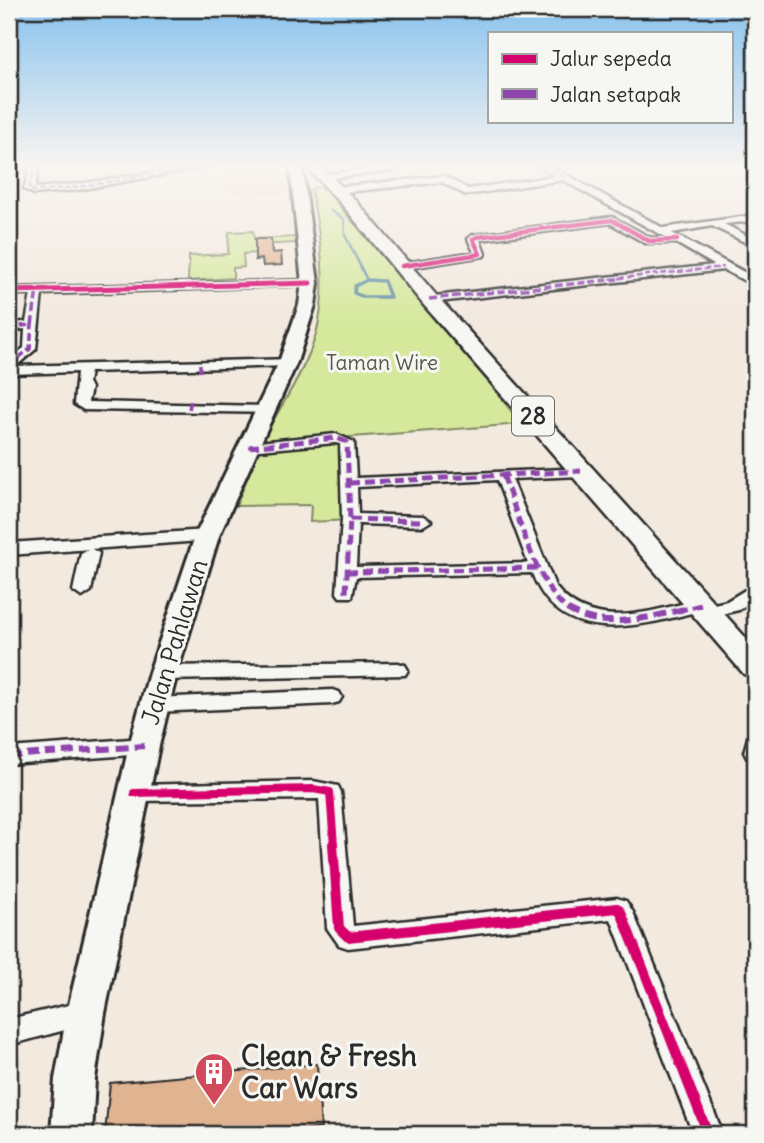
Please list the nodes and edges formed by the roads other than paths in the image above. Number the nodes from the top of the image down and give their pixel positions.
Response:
1 (302, 218) edge
2 (360, 218) edge
3 (640, 218) edge
4 (752, 218) edge
5 (714, 223) junction
6 (663, 231) junction
7 (677, 240) junction
8 (755, 244) edge
9 (402, 266) junction
10 (724, 267) junction
11 (310, 283) junction
12 (755, 283) edge
13 (37, 290) junction
14 (9, 291) edge
15 (429, 299) junction
16 (32, 325) junction
17 (9, 327) edge
18 (288, 362) junction
19 (9, 367) edge
20 (85, 367) junction
21 (267, 411) junction
22 (248, 447) junction
23 (580, 471) junction
24 (503, 475) junction
25 (349, 484) junction
26 (350, 519) junction
27 (423, 521) dead end
28 (205, 541) junction
29 (9, 549) edge
30 (90, 553) junction
31 (9, 558) edge
32 (540, 568) junction
33 (347, 572) junction
34 (755, 590) edge
35 (82, 591) dead end
36 (346, 593) dead end
37 (705, 608) junction
38 (755, 667) edge
39 (398, 670) dead end
40 (163, 673) junction
41 (332, 697) dead end
42 (155, 705) junction
43 (755, 743) edge
44 (144, 746) junction
45 (755, 752) edge
46 (9, 756) edge
47 (134, 793) junction
48 (86, 1013) junction
49 (9, 1032) edge
50 (71, 1134) edge
51 (708, 1134) edge

1 - 11 main road, Jalan Pahlawan
2 - 9 highway, 28
3 - 6 street
4 - 5 street
5 - 6 street
5 - 8 street
6 - 7 street
7 - 9 street
7 - 10 street
9 - 15 highway, 28
10 - 12 street
10 - 15 street
11 - 13 street
11 - 18 main road, Jalan Pahlawan
13 - 14 street
13 - 16 street
15 - 23 highway, 28
16 - 17 street
16 - 19 street
18 - 20 street
18 - 21 main road, Jalan Pahlawan
19 - 20 street
20 - 21 street
21 - 22 main road, Jalan Pahlawan
22 - 25 street
22 - 28 main road, Jalan Pahlawan
23 - 24 street
23 - 37 highway, 28
24 - 25 street
24 - 32 street
25 - 26 street
26 - 27 street
26 - 33 street
28 - 29 street
28 - 30 street
28 - 40 main road, Jalan Pahlawan
30 - 31 street
30 - 35 street
32 - 33 street
32 - 37 street
33 - 36 street
34 - 37 street
37 - 38 highway, 28
39 - 40 street
40 - 42 main road, Jalan Pahlawan
41 - 42 street
42 - 44 main road, Jalan Pahlawan
43 - 45 street
44 - 46 street
44 - 47 main road, Jalan Pahlawan
47 - 48 main road, Jalan Pahlawan
47 - 51 street
48 - 49 street
48 - 50 main road, Jalan Pahlawan

